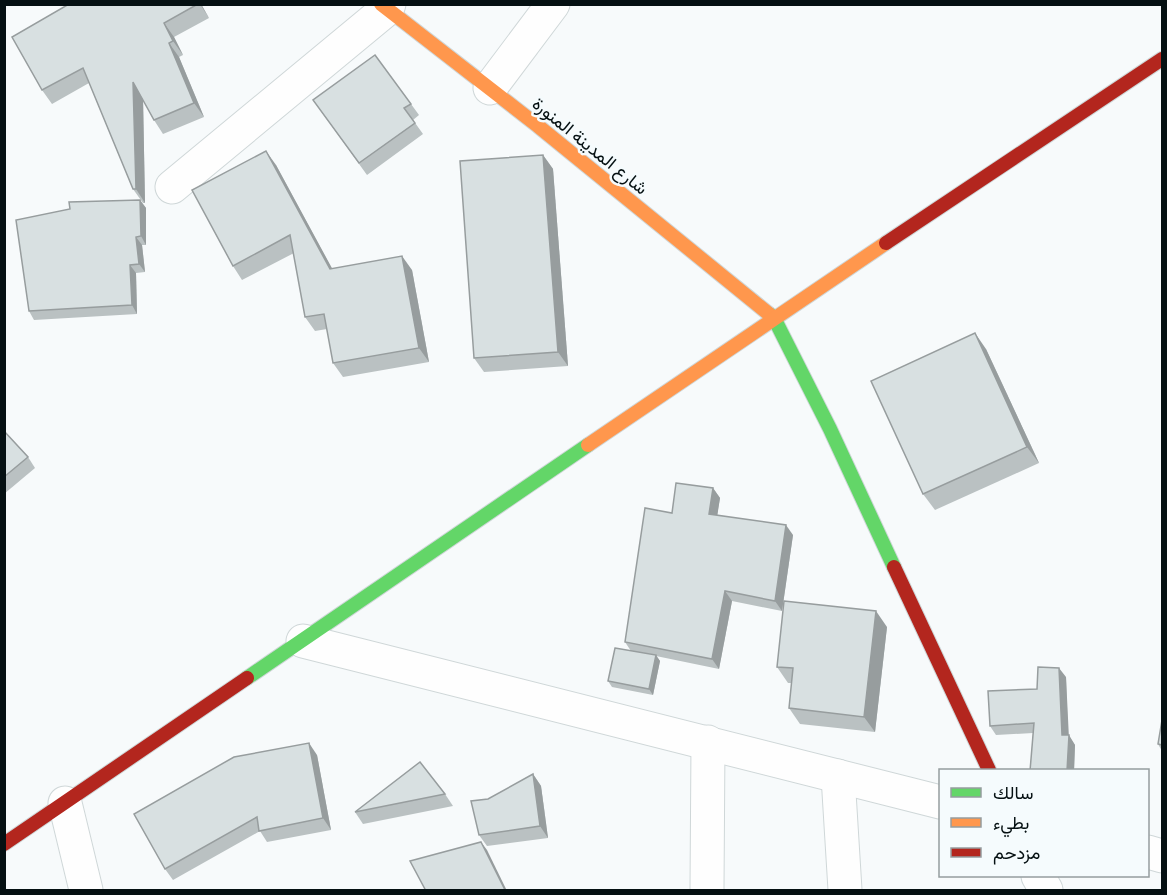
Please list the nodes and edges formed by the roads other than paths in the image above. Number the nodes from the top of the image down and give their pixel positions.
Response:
1 (553, 4) edge
2 (386, 6) edge
3 (1162, 59) edge
4 (490, 88) junction
5 (172, 187) dead end
6 (774, 318) junction
7 (303, 641) junction
8 (708, 742) junction
9 (987, 769) edge
10 (838, 776) junction
11 (939, 802) edge
12 (65, 803) junction
13 (4, 844) edge
14 (1039, 877) edge
15 (86, 891) edge
16 (707, 891) edge
17 (846, 891) edge
18 (1046, 891) edge

1 - 4 street
2 - 4 street, شارع المدينة المنورة
2 - 5 street
3 - 6 street
4 - 6 street, شارع المدينة المنورة
6 - 7 street
6 - 9 street
7 - 8 street
7 - 12 street
8 - 10 street
8 - 16 street
10 - 11 street
10 - 17 street
12 - 13 street
12 - 15 street
14 - 18 street

